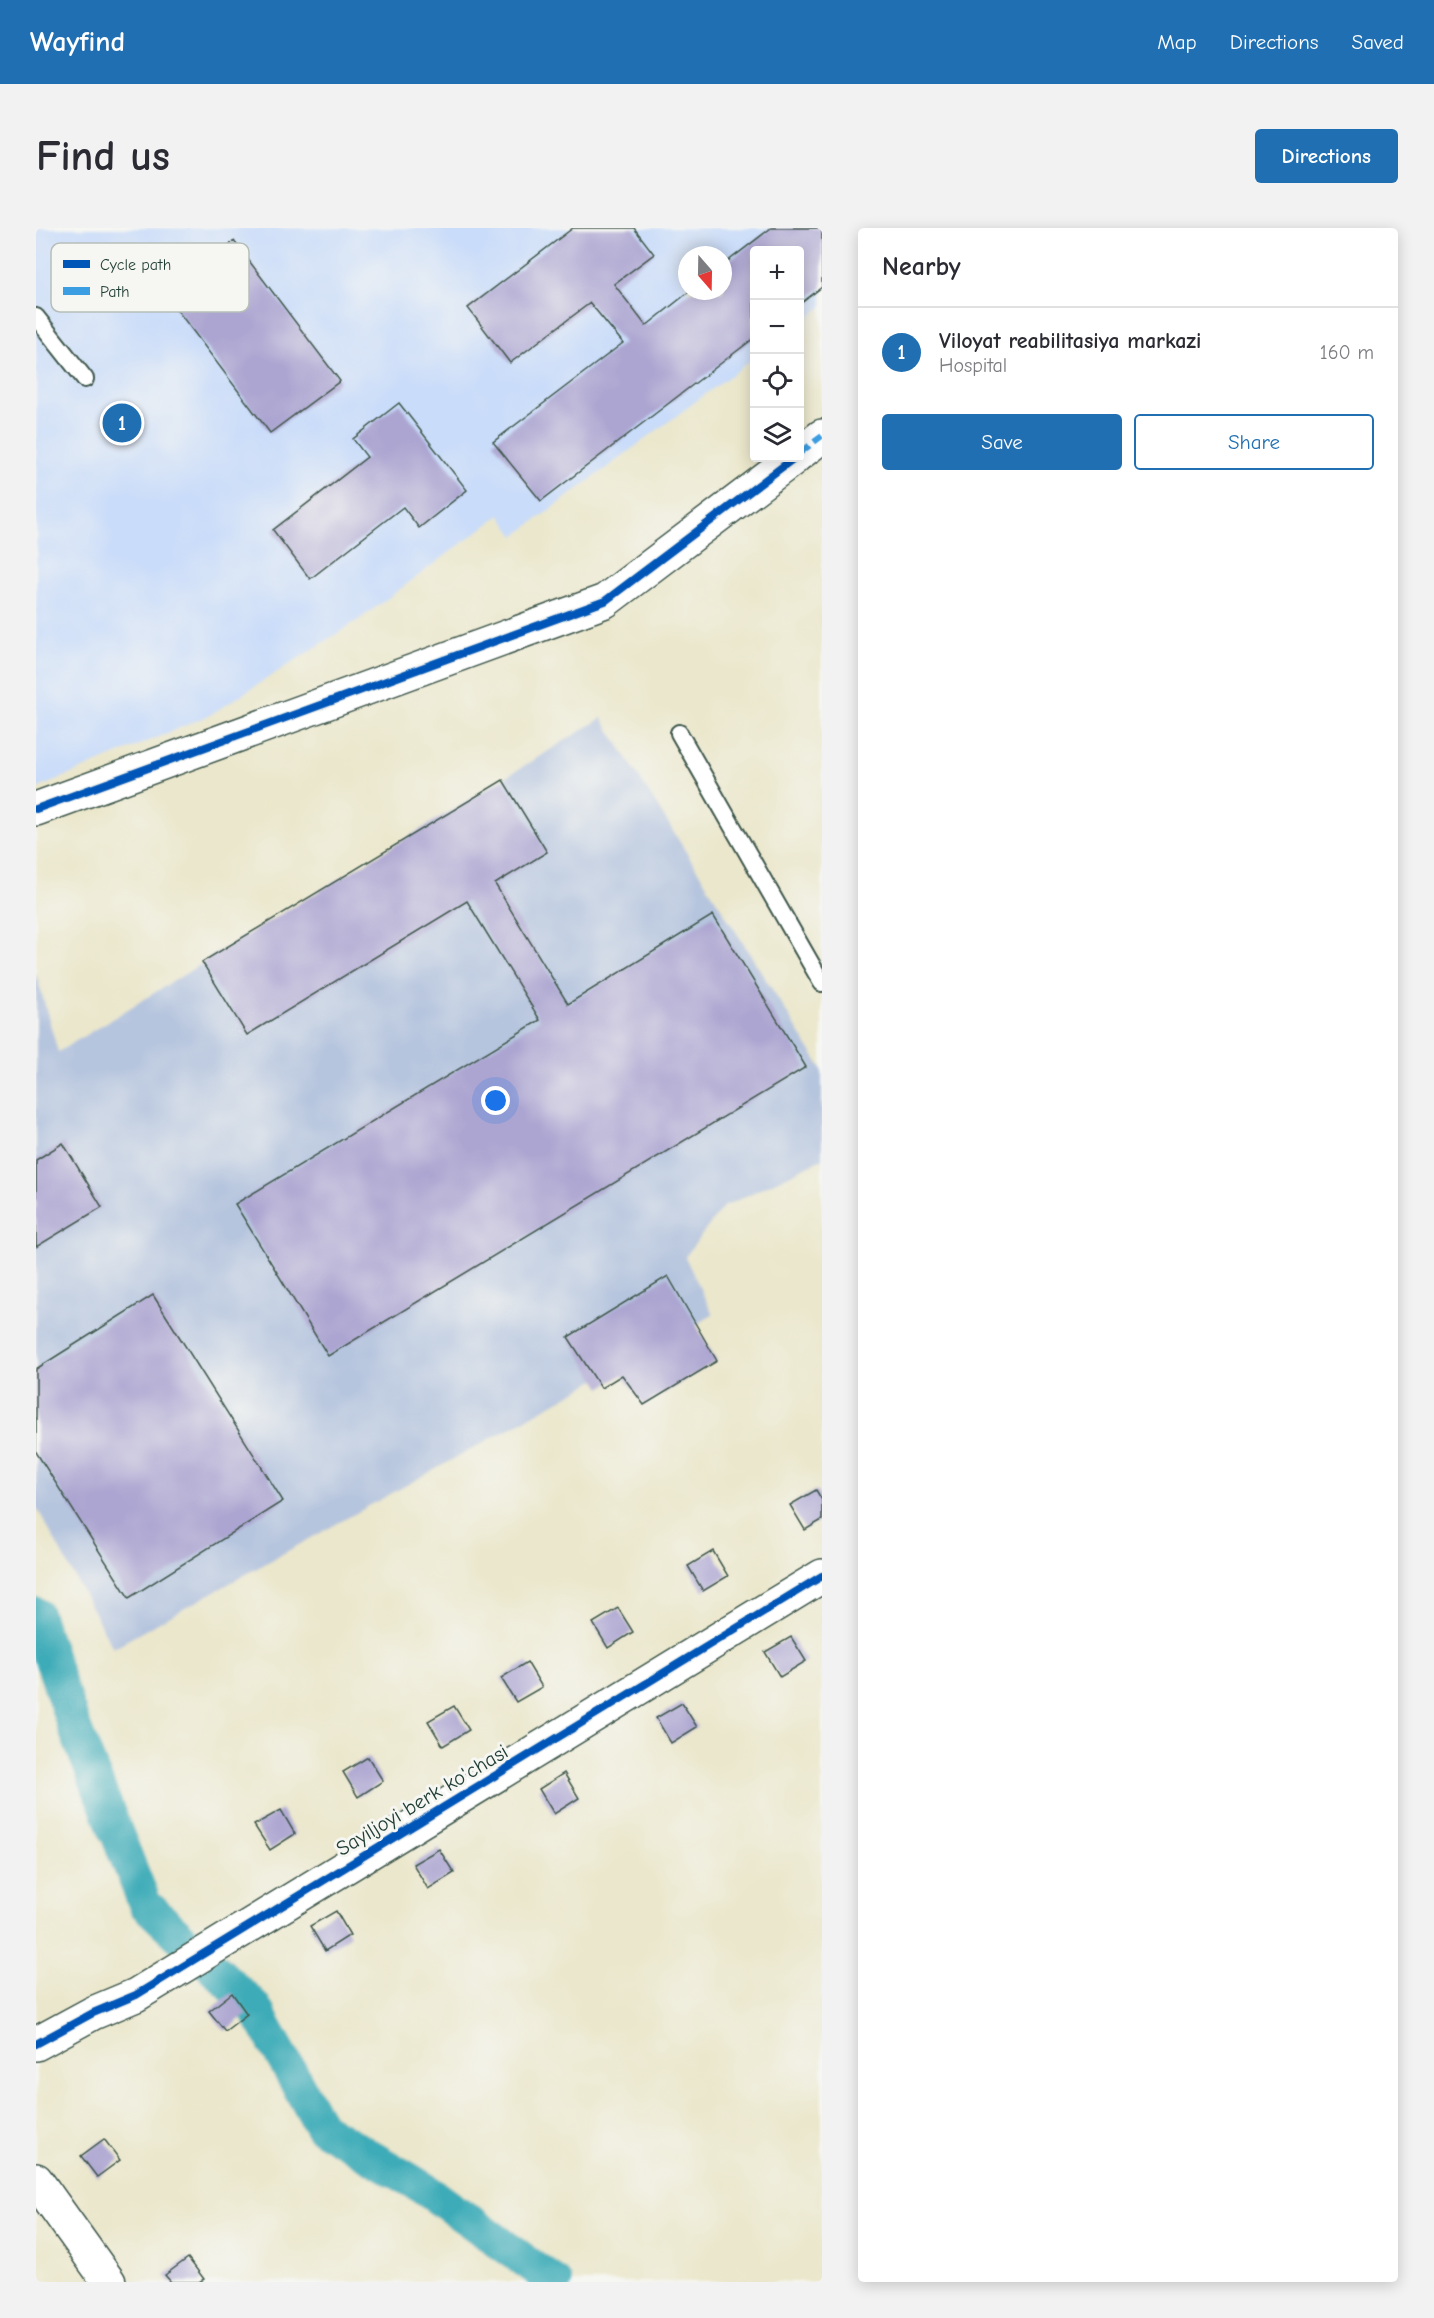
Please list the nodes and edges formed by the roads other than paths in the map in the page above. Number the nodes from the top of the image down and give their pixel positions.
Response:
1 (36, 317) edge
2 (85, 379) dead end
3 (822, 436) edge
4 (804, 450) edge
5 (789, 462) edge
6 (679, 733) dead end
7 (36, 810) edge
8 (822, 983) edge
9 (822, 1576) edge
10 (36, 2044) edge
11 (36, 2180) edge
12 (109, 2282) edge

1 - 2 lane
3 - 4 street
5 - 7 street
6 - 8 lane
9 - 10 street, Sayiljoyi berk ko'chasi
11 - 12 street

